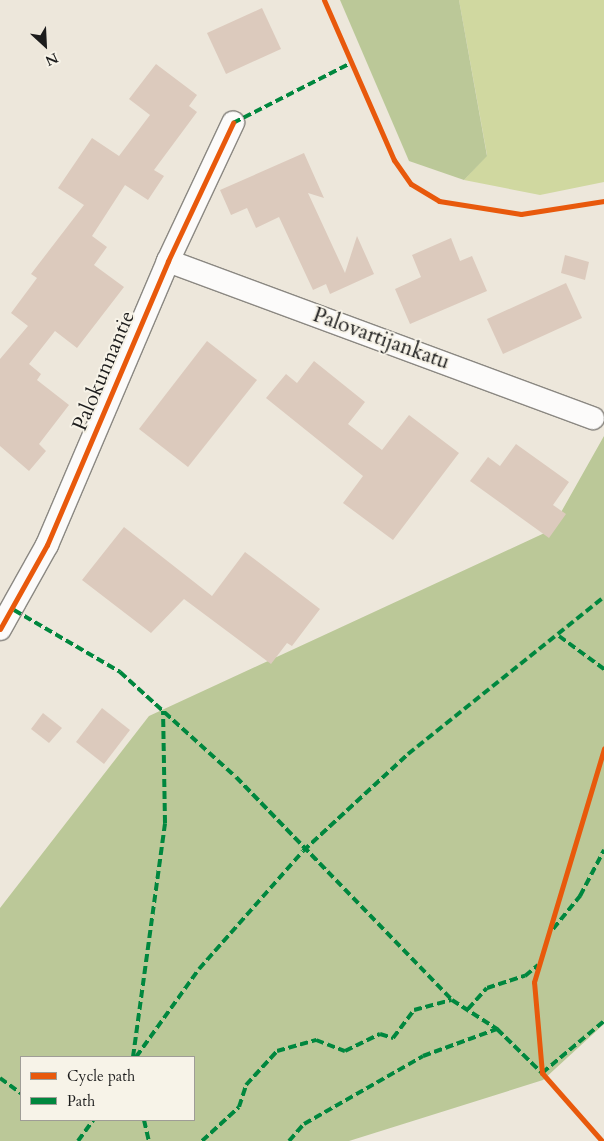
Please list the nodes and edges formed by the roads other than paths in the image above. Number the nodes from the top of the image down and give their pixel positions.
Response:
1 (233, 123) dead end
2 (168, 261) junction
3 (593, 418) dead end
4 (0, 629) edge

1 - 2 street, Palokunnantie
2 - 3 street, Palovartijankatu
2 - 4 street, Palokunnantie

